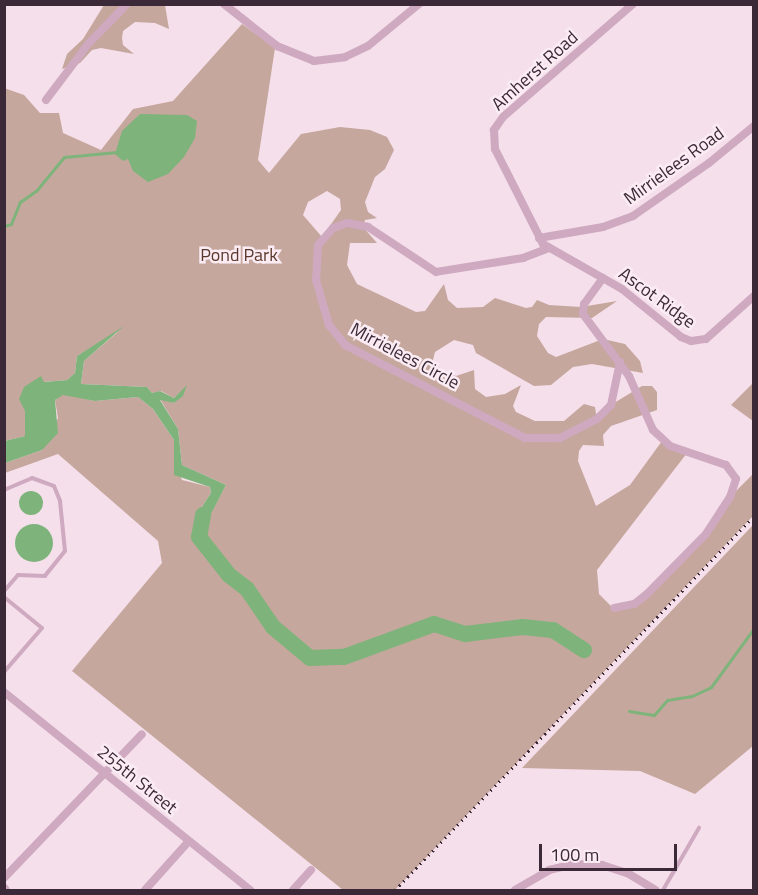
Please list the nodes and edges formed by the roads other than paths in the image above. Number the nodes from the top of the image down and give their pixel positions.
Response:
1 (127, 4) edge
2 (224, 4) edge
3 (419, 4) edge
4 (633, 4) edge
5 (46, 100) dead end
6 (753, 126) edge
7 (539, 238) junction
8 (549, 248) junction
9 (603, 278) junction
10 (753, 296) edge
11 (620, 362) junction
12 (4, 490) edge
13 (4, 591) edge
14 (4, 597) edge
15 (614, 608) dead end
16 (4, 672) edge
17 (4, 693) edge
18 (142, 734) dead end
19 (106, 774) junction
20 (699, 828) dead end
21 (188, 842) junction
22 (311, 870) dead end
23 (4, 878) edge
24 (144, 891) edge
25 (250, 891) edge
26 (293, 891) edge
27 (515, 891) edge
28 (656, 891) edge
29 (663, 891) edge

1 - 5 street
2 - 3 street
4 - 7 street, Amherst Road
6 - 7 street, Mirrielees Road
7 - 8 street, Ascot Ridge
8 - 9 street, Ascot Ridge
8 - 11 street, Mirrielees Circle
9 - 10 street, Ascot Ridge
9 - 11 street
11 - 15 street
12 - 13 lane
14 - 16 lane
17 - 19 street, 255th Street
18 - 19 street
19 - 21 street, 255th Street
19 - 23 street
20 - 29 lane
21 - 24 street
21 - 25 street, 255th Street
22 - 26 street
27 - 28 street

